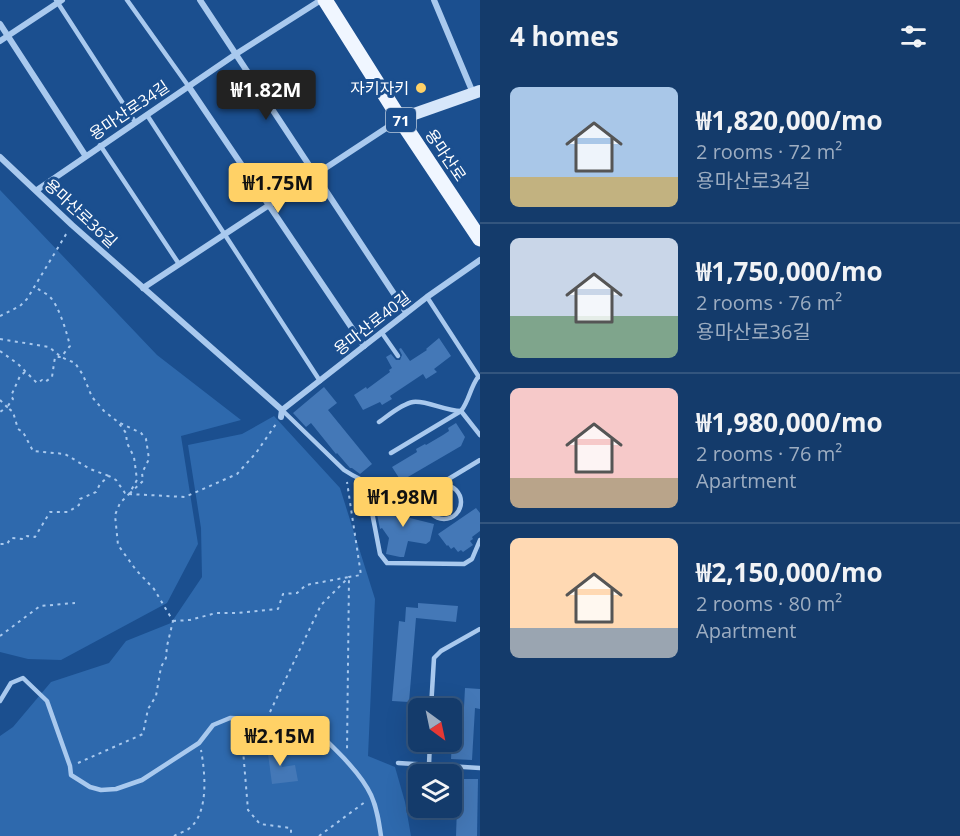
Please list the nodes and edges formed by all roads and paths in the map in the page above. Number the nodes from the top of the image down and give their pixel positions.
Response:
1 (128, 0) edge
2 (200, 0) edge
3 (323, 0) edge
4 (434, 0) edge
5 (58, 1) edge
6 (0, 24) edge
7 (8, 35) junction
8 (0, 41) edge
9 (236, 54) junction
10 (189, 87) junction
11 (476, 93) edge
12 (147, 115) junction
13 (400, 119) junction
14 (135, 122) junction
15 (100, 146) junction
16 (86, 155) junction
17 (0, 157) edge
18 (316, 176) junction
19 (37, 190) junction
20 (269, 205) junction
21 (72, 225) junction
22 (224, 234) junction
23 (480, 239) edge
24 (480, 260) edge
25 (179, 264) junction
26 (35, 286) junction
27 (143, 288) junction
28 (427, 297) junction
29 (406, 312) junction
30 (0, 316) edge
31 (382, 333) junction
32 (0, 339) edge
33 (364, 346) junction
34 (0, 351) edge
35 (398, 356) dead end
36 (62, 357) junction
37 (26, 372) junction
38 (479, 376) edge
39 (320, 381) junction
40 (0, 400) edge
41 (7, 407) junction
42 (460, 411) junction
43 (0, 412) edge
44 (282, 414) junction
45 (118, 422) junction
46 (379, 422) dead end
47 (480, 435) edge
48 (392, 453) dead end
49 (480, 460) edge
50 (349, 473) junction
51 (109, 476) junction
52 (366, 481) junction
53 (436, 487) junction
54 (129, 494) junction
55 (480, 540) edge
56 (0, 544) edge
57 (349, 577) junction
58 (75, 603) dead end
59 (173, 621) junction
60 (480, 629) edge
61 (0, 636) edge
62 (432, 698) edge
63 (0, 701) edge
64 (248, 719) junction
65 (266, 720) junction
66 (200, 743) junction
67 (346, 763) junction
68 (398, 763) dead end
69 (414, 764) edge
70 (70, 766) junction
71 (462, 767) edge
72 (480, 768) edge
73 (372, 797) junction
74 (174, 836) edge
75 (291, 836) edge
76 (319, 836) edge
77 (381, 836) edge

1 - 10 lane
2 - 9 street
3 - 9 street, 용마산로34길
3 - 13 main road, 용마산로 / 71
4 - 11 street
5 - 7 street
5 - 14 lane
6 - 7 street
7 - 8 street
7 - 16 street
9 - 10 street, 용마산로34길
9 - 18 street
10 - 12 street, 용마산로34길
10 - 20 street
11 - 13 street
12 - 14 street, 용마산로34길
12 - 22 lane
13 - 18 street
13 - 23 main road, 용마산로 / 71
14 - 15 street, 용마산로34길
15 - 16 street, 용마산로34길
15 - 25 lane
16 - 19 street, 용마산로34길
17 - 19 street, 용마산로36길
18 - 20 street
18 - 29 street
19 - 21 street, 용마산로36길
20 - 22 street
20 - 33 street
21 - 26 path
21 - 27 street, 용마산로36길
22 - 25 street
22 - 39 lane
24 - 28 street, 용마산로40길
25 - 27 street
26 - 30 path
26 - 36 path
27 - 44 street, 용마산로36길
28 - 29 street, 용마산로40길
28 - 38 lane
29 - 31 street, 용마산로40길
31 - 33 street, 용마산로40길
31 - 35 lane
32 - 36 path
33 - 39 street, 용마산로40길
34 - 37 path
36 - 37 path
36 - 45 path
37 - 41 path
38 - 42 lane
39 - 44 street, 용마산로40길
40 - 41 path
41 - 43 path
41 - 51 path
42 - 46 lane
42 - 47 lane
42 - 48 lane
44 - 50 lane
44 - 54 path
45 - 54 path
45 - 54 path
49 - 53 lane
50 - 52 lane
50 - 57 path
51 - 54 path
51 - 56 path
52 - 53 lane
52 - 55 lane
53 - 53 lane
54 - 59 path
57 - 59 path
57 - 65 path
57 - 67 path
58 - 61 path
59 - 70 path
60 - 62 lane
63 - 70 lane
64 - 65 lane
64 - 66 lane
64 - 75 path
65 - 67 lane
66 - 70 lane
66 - 74 path
67 - 73 lane
68 - 69 lane
71 - 72 lane
73 - 76 path
73 - 77 lane

